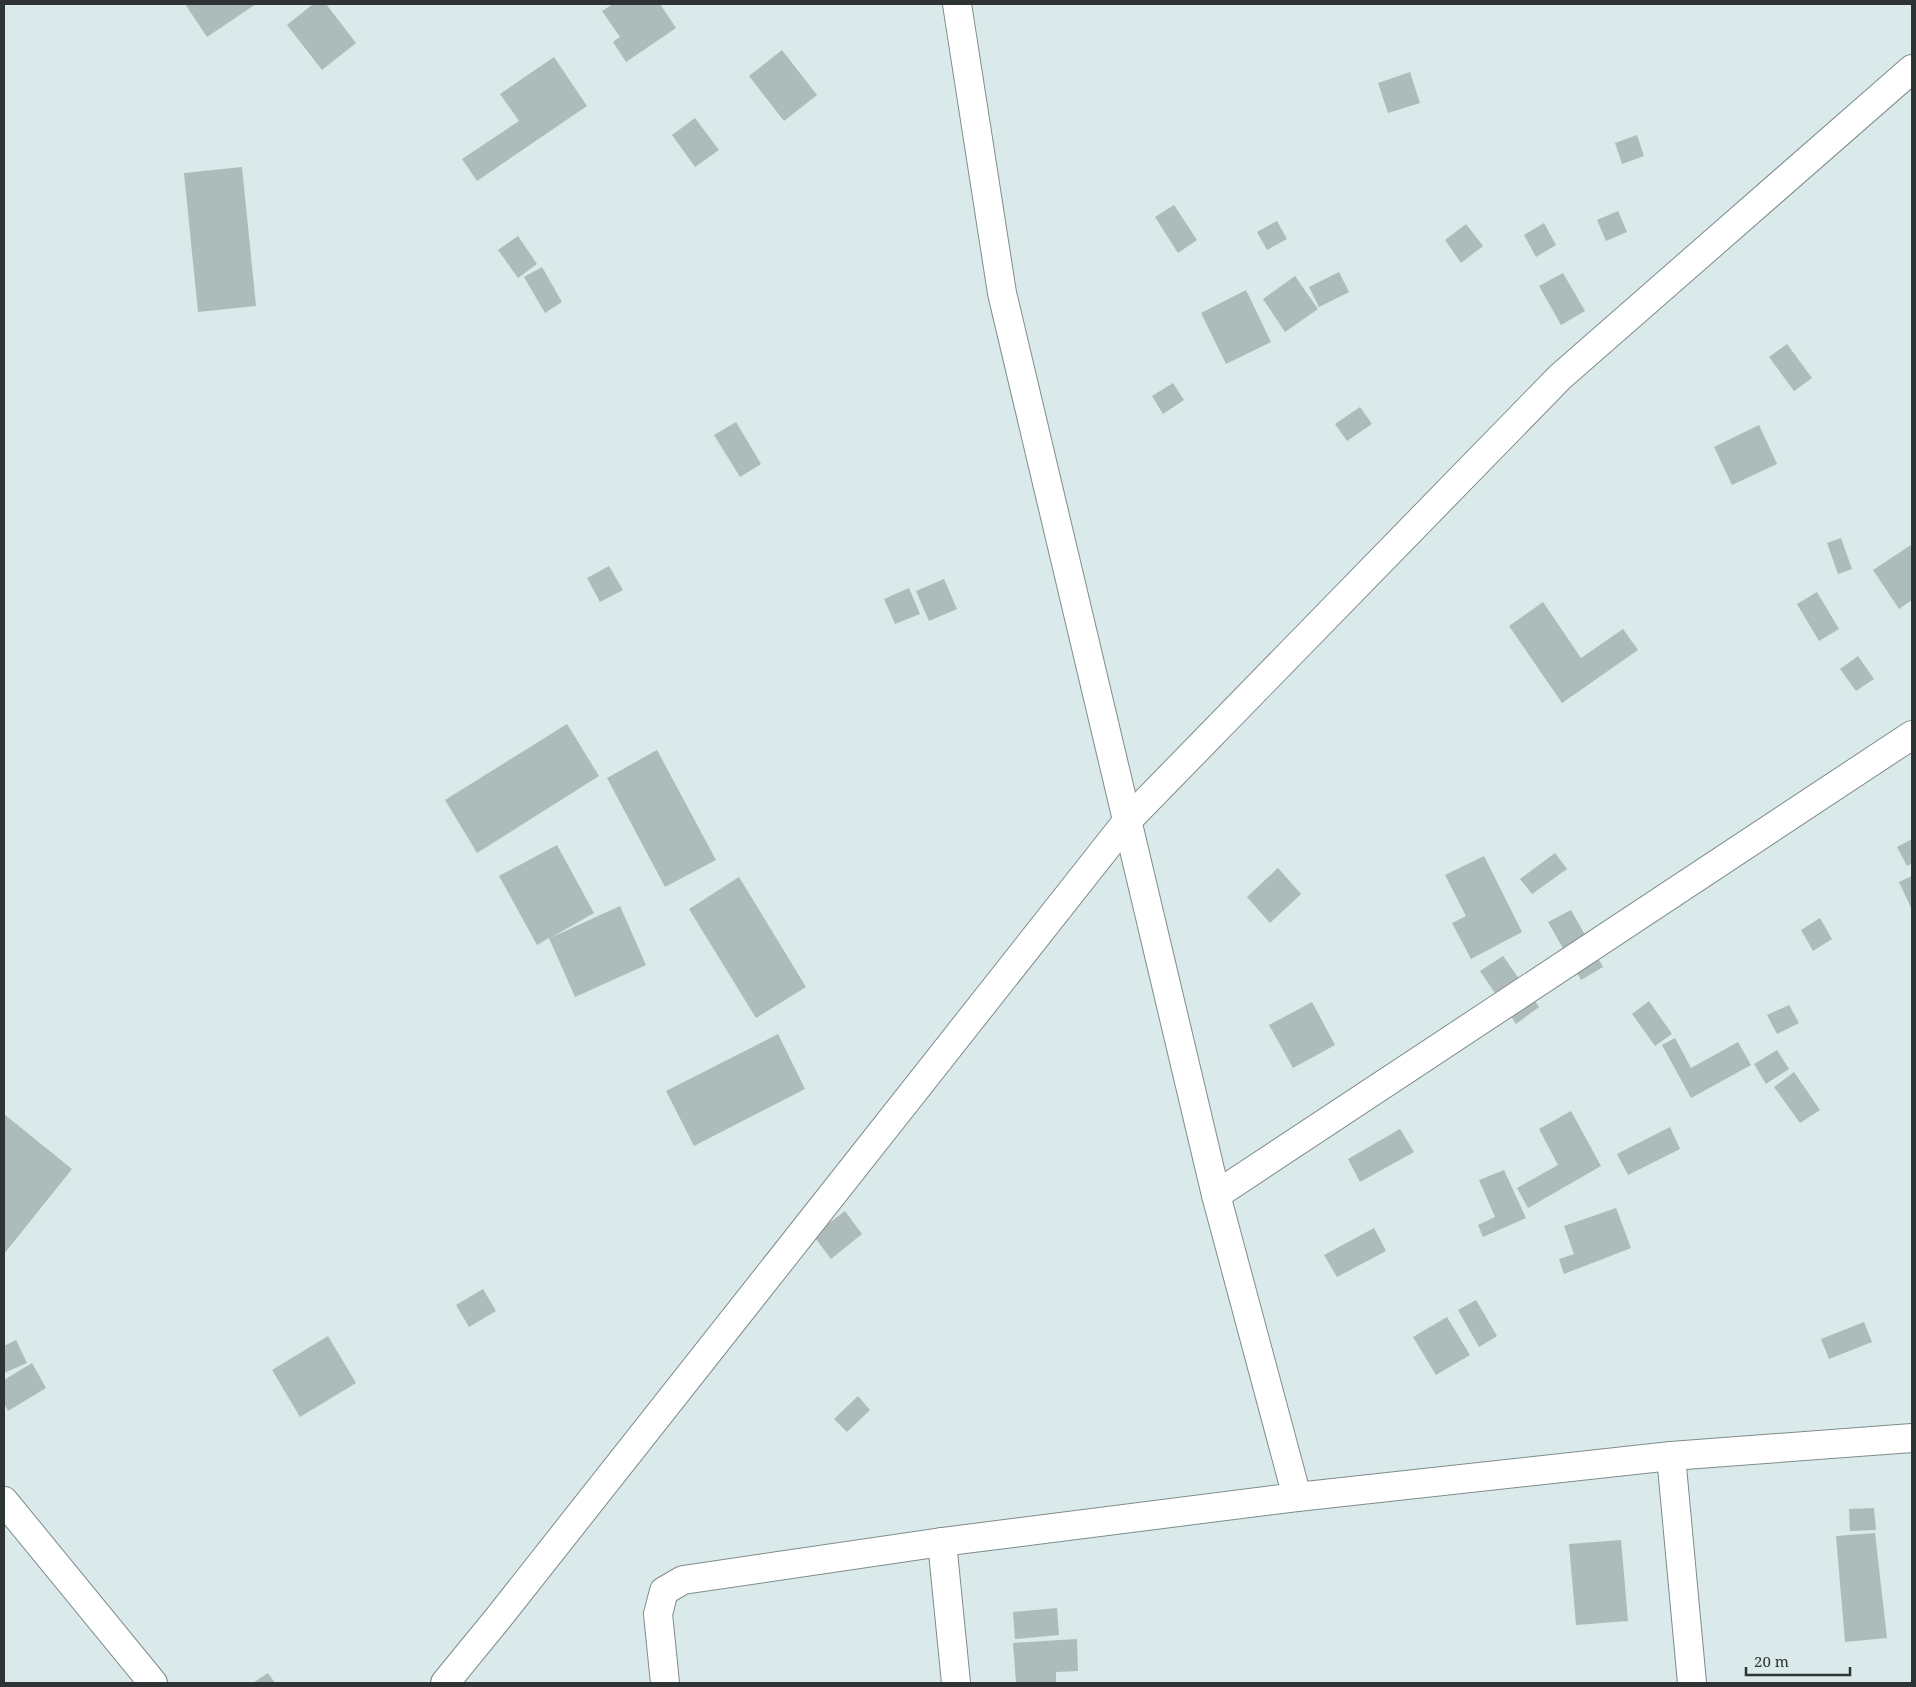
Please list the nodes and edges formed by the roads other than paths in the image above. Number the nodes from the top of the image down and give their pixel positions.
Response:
1 (957, 4) edge
2 (1912, 68) edge
3 (1912, 735) edge
4 (1128, 820) junction
5 (1216, 1195) junction
6 (1912, 1438) edge
7 (1670, 1456) junction
8 (1297, 1497) junction
9 (4, 1501) edge
10 (942, 1542) junction
11 (154, 1683) edge
12 (445, 1683) edge
13 (665, 1683) edge
14 (956, 1683) edge
15 (1692, 1683) edge

1 - 4 street
2 - 4 street
3 - 5 street
4 - 5 street
4 - 12 street
5 - 8 street
6 - 7 street
7 - 8 street
7 - 15 street
8 - 10 street
9 - 11 street
10 - 13 street
10 - 14 street

